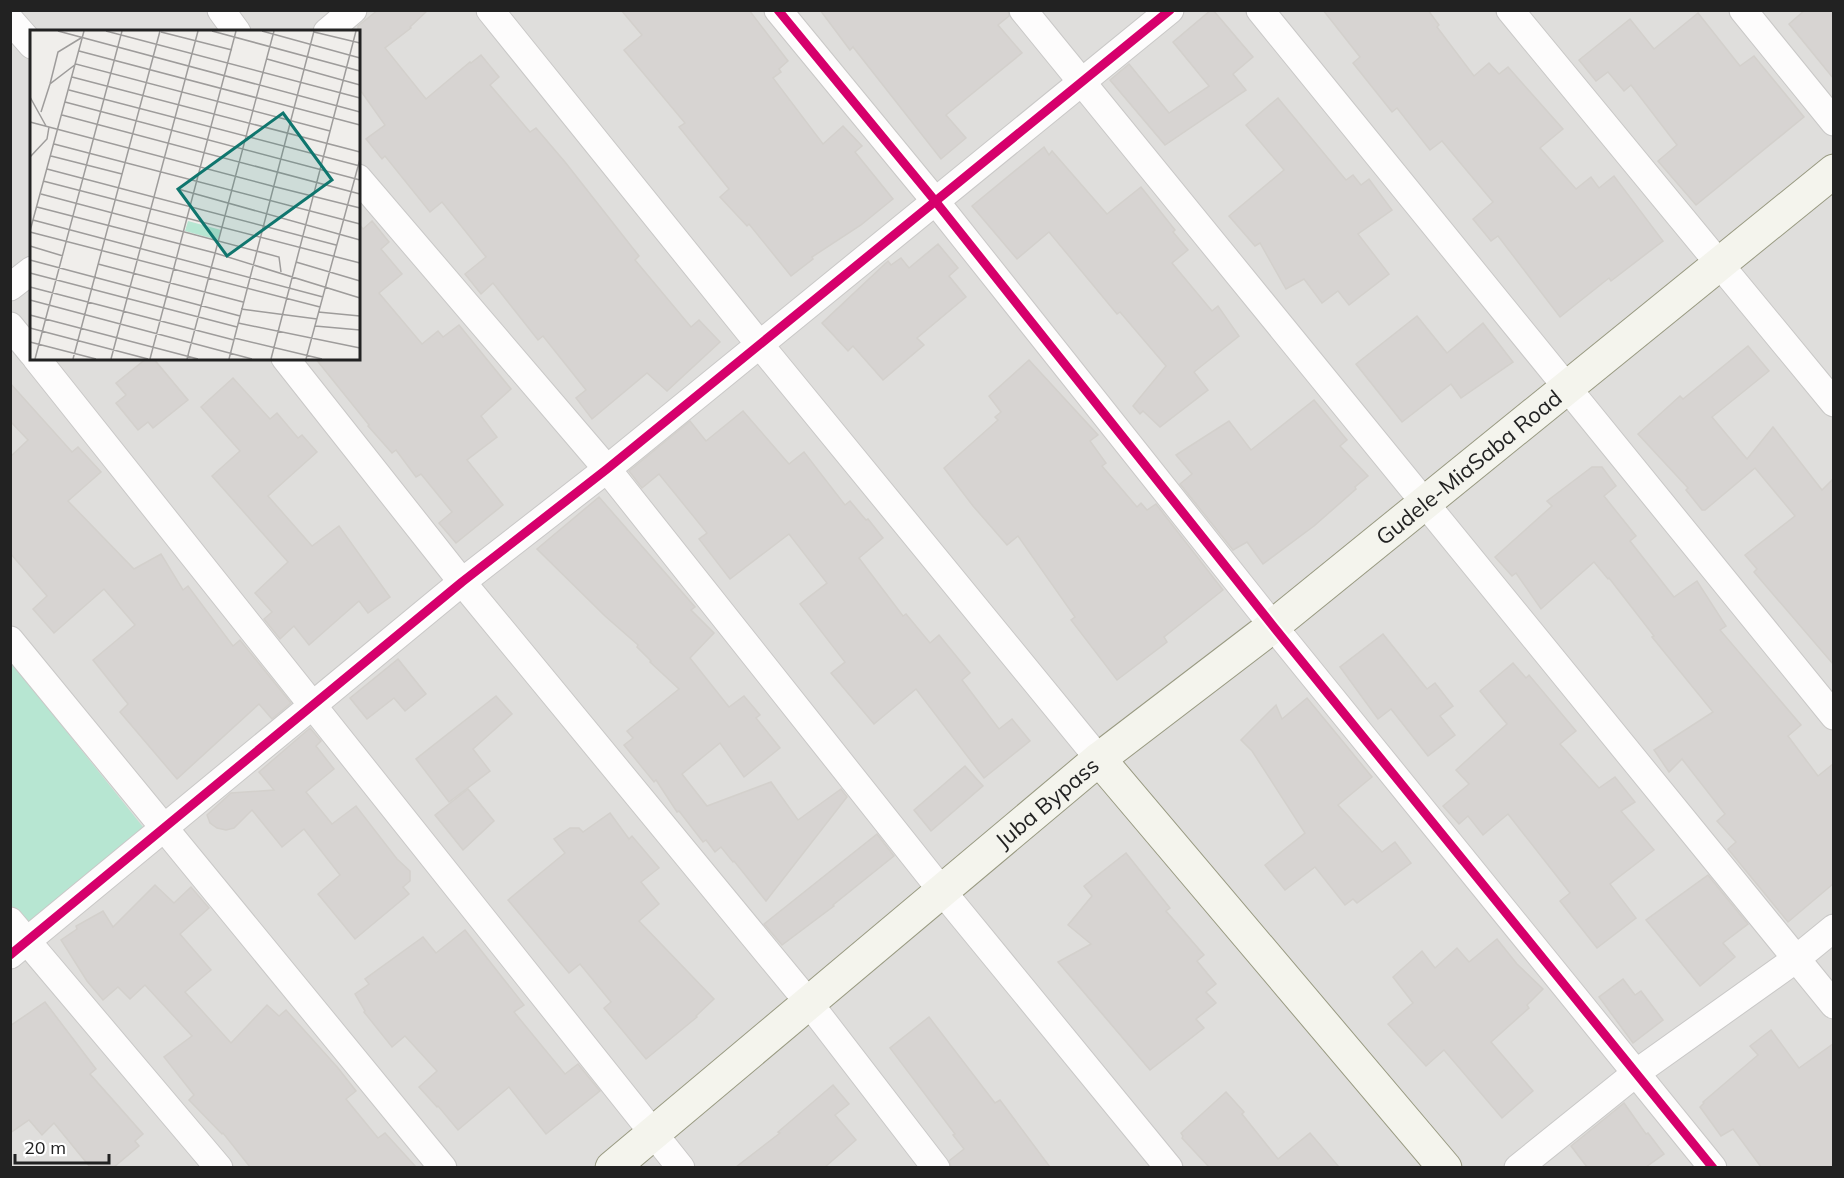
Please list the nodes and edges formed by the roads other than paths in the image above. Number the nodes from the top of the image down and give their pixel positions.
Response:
1 (221, 10) edge
2 (353, 10) edge
3 (490, 10) edge
4 (778, 10) edge
5 (1023, 10) edge
6 (1170, 10) edge
7 (1260, 10) edge
8 (1510, 10) edge
9 (1743, 10) edge
10 (10, 20) edge
11 (236, 30) edge
12 (329, 30) edge
13 (30, 43) edge
14 (1082, 83) junction
15 (1833, 122) edge
16 (1833, 171) edge
17 (360, 180) edge
18 (936, 202) junction
19 (1719, 264) junction
20 (30, 272) edge
21 (10, 287) edge
22 (10, 326) edge
23 (760, 345) junction
24 (30, 351) edge
25 (38, 360) edge
26 (287, 360) edge
27 (1566, 387) junction
28 (1833, 403) edge
29 (607, 469) junction
30 (1424, 503) junction
31 (462, 582) junction
32 (1273, 626) junction
33 (10, 640) edge
34 (313, 705) junction
35 (1833, 716) edge
36 (1099, 759) junction
37 (165, 828) junction
38 (942, 891) junction
39 (1833, 928) edge
40 (16, 939) edge
41 (1796, 959) junction
42 (809, 1003) junction
43 (1833, 1005) edge
44 (1636, 1073) junction
45 (654, 1133) junction
46 (219, 1167) edge
47 (443, 1167) edge
48 (612, 1167) edge
49 (681, 1167) edge
50 (936, 1167) edge
51 (1169, 1167) edge
52 (1444, 1167) edge
53 (1518, 1167) edge
54 (1713, 1167) edge

1 - 11 street
2 - 12 street
3 - 23 street
4 - 18 street
5 - 14 street
6 - 14 street
7 - 27 street
8 - 19 street
9 - 15 street
10 - 13 street
14 - 18 street
14 - 30 street
16 - 19 main road, Gudele-MiaSaba Road
17 - 29 street
18 - 23 street
18 - 32 street
19 - 27 main road, Gudele-MiaSaba Road
19 - 28 street
20 - 21 street
22 - 24 street
23 - 29 street
23 - 36 street
25 - 34 street
26 - 31 street
27 - 30 main road, Gudele-MiaSaba Road
27 - 35 street
29 - 31 street
29 - 38 street
30 - 32 main road, Gudele-MiaSaba Road
30 - 41 street
31 - 34 street
31 - 42 street
32 - 36 main road, Gudele-MiaSaba Road
32 - 44 street
33 - 37 street
34 - 37 street
34 - 45 street
36 - 38 main road, Juba Bypass
36 - 52 main road, Juba Bypass
37 - 40 street
37 - 47 street
38 - 42 main road, Juba Bypass
38 - 51 street
39 - 41 street
40 - 46 street
41 - 43 street
41 - 44 street
42 - 45 main road, Juba Bypass
42 - 50 street
44 - 53 street
44 - 54 street
45 - 48 main road, Juba Bypass
45 - 49 street

